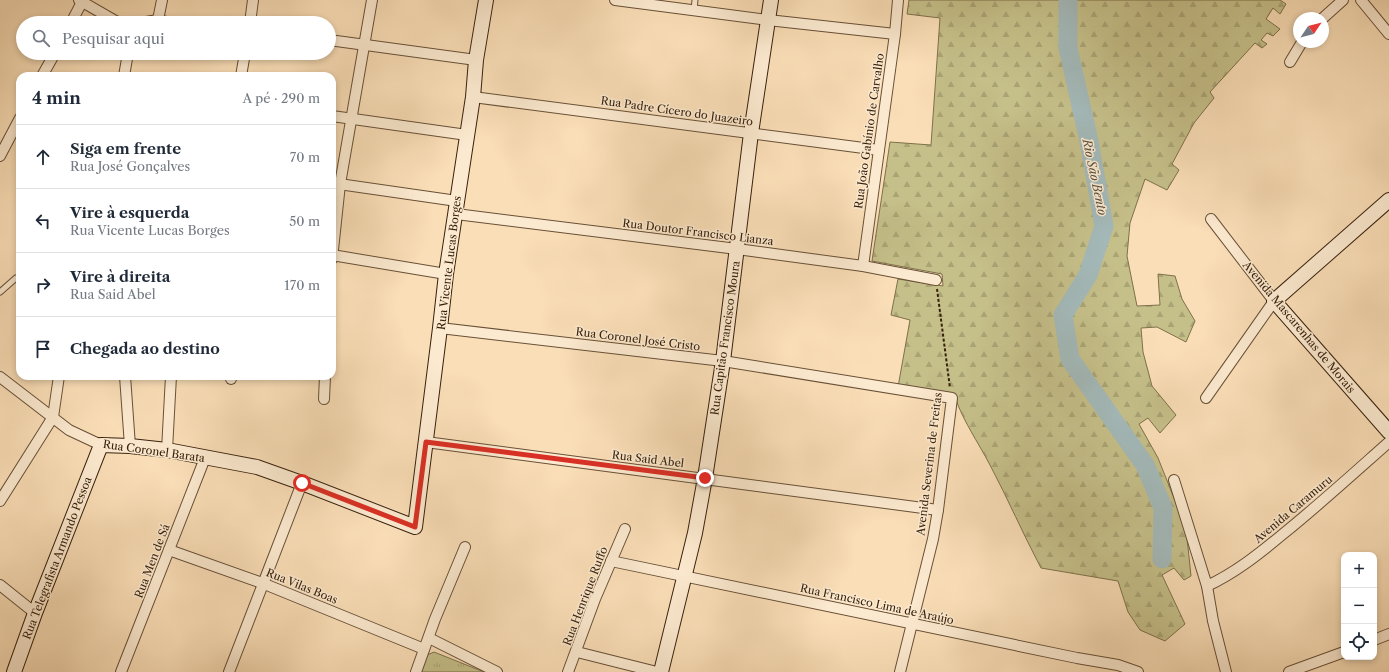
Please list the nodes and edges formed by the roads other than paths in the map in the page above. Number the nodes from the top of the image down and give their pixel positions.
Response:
1 (162, 0) edge
2 (253, 0) edge
3 (372, 0) edge
4 (486, 0) edge
5 (615, 0) edge
6 (771, 0) edge
7 (898, 0) edge
8 (1343, 0) edge
9 (1361, 0) edge
10 (81, 1) edge
11 (694, 5) edge
12 (1329, 13) edge
13 (74, 16) edge
14 (107, 16) edge
15 (159, 16) edge
16 (251, 16) edge
17 (768, 20) junction
18 (895, 34) junction
19 (1389, 34) edge
20 (336, 41) edge
21 (365, 44) junction
22 (1298, 48) edge
23 (51, 60) edge
24 (127, 60) edge
25 (244, 60) edge
26 (476, 60) junction
27 (1290, 62) dead end
28 (44, 72) edge
29 (125, 72) edge
30 (242, 72) edge
31 (473, 96) junction
32 (336, 117) edge
33 (352, 119) junction
34 (16, 126) edge
35 (751, 133) junction
36 (467, 135) junction
37 (879, 150) junction
38 (0, 156) edge
39 (336, 183) edge
40 (1389, 200) edge
41 (456, 208) junction
42 (1211, 219) dead end
43 (737, 248) junction
44 (336, 256) edge
45 (863, 266) junction
46 (446, 274) junction
47 (16, 278) edge
48 (936, 280) road end
49 (0, 292) edge
50 (1274, 302) junction
51 (440, 328) junction
52 (723, 361) junction
53 (0, 377) edge
54 (58, 380) edge
55 (125, 380) edge
56 (172, 380) edge
57 (325, 380) edge
58 (952, 398) joint
59 (1206, 398) dead end
60 (324, 399) dead end
61 (53, 417) junction
62 (1389, 432) edge
63 (426, 442) junction
64 (1389, 442) edge
65 (101, 445) junction
66 (130, 446) junction
67 (167, 450) junction
68 (205, 458) junction
69 (705, 478) junction
70 (1174, 480) dead end
71 (302, 483) junction
72 (0, 501) edge
73 (938, 510) junction
74 (415, 527) joint
75 (625, 528) dead end
76 (465, 547) dead end
77 (169, 550) junction
78 (611, 561) junction
79 (684, 576) junction
80 (262, 583) junction
81 (0, 585) edge
82 (1207, 586) junction
83 (35, 613) junction
84 (912, 624) junction
85 (1389, 634) edge
86 (429, 638) junction
87 (1377, 639) edge
88 (424, 649) junction
89 (577, 652) junction
90 (1341, 653) edge
91 (14, 672) edge
92 (121, 672) edge
93 (229, 672) edge
94 (416, 672) edge
95 (497, 672) edge
96 (568, 672) edge
97 (657, 672) edge
98 (661, 672) edge
99 (900, 672) edge
100 (1138, 672) edge
101 (1226, 672) edge
102 (1289, 672) edge

1 - 15 street
2 - 16 street
3 - 21 street
4 - 26 main road, Rua Vicente Lucas Borges
5 - 11 street
6 - 17 main road, Rua Capitão Francisco Moura
7 - 18 street, Rua João Gabínio de Carvalho
8 - 12 street
9 - 19 street
10 - 13 street
10 - 14 street
11 - 17 street
17 - 18 street
17 - 35 main road, Rua Capitão Francisco Moura
18 - 37 street, Rua João Gabínio de Carvalho
20 - 21 street
21 - 26 street
21 - 33 street
22 - 27 street
23 - 28 street
24 - 29 street
25 - 30 street
26 - 31 main road, Rua Vicente Lucas Borges
31 - 35 street, Rua Padre Cícero do Juazeiro
31 - 36 main road, Rua Vicente Lucas Borges
32 - 33 street
33 - 36 street
33 - 39 street
34 - 38 street
35 - 37 street, Rua Padre Cícero do Juazeiro
35 - 43 main road, Rua Capitão Francisco Moura
36 - 41 main road, Rua Vicente Lucas Borges
37 - 45 street, Rua João Gabínio de Carvalho
39 - 41 street, Rua Doutor Francisco Lianza
40 - 50 main road
41 - 43 street, Rua Doutor Francisco Lianza
41 - 46 main road, Rua Vicente Lucas Borges
42 - 50 street, Avenida Mascarenhas de Morais
43 - 45 street, Rua Doutor Francisco Lianza
43 - 52 main road, Rua Capitão Francisco Moura
44 - 46 street
45 - 48 street, Rua Doutor Francisco Lianza
46 - 51 main road, Rua Vicente Lucas Borges
47 - 49 lane
50 - 59 street
50 - 62 main road, Avenida Mascarenhas de Morais
51 - 52 street, Rua Coronel José Cristo
51 - 63 main road, Rua Vicente Lucas Borges
52 - 58 street, Rua Coronel José Cristo
52 - 69 main road, Rua Capitão Francisco Moura
53 - 61 street, Rua Coronel Barata
54 - 61 street
55 - 66 street
56 - 67 street
57 - 60 street
58 - 73 street, Avenida Severina de Freitas
61 - 65 street, Rua Coronel Barata
61 - 72 street
63 - 69 street, Rua Said Abel
63 - 74 main road, Rua Vicente Lucas Borges
64 - 82 street, Avenida Caramuru
65 - 66 main road, Rua Coronel Barata
65 - 83 main road, Rua Telegrafista Armando Pessoa
66 - 67 main road, Rua Coronel Barata
67 - 68 main road, Rua Coronel Barata
68 - 71 main road, Rua Coronel Barata
68 - 77 street, Rua Men de Sá
69 - 73 street, Rua Said Abel
69 - 79 main road, Rua Capitão Francisco Moura
70 - 82 street
71 - 74 main road, Rua Coronel Barata
71 - 80 street
73 - 84 street, Avenida Severina de Freitas
75 - 78 street, Rua Henrique Ruffo
76 - 86 street
77 - 80 street, Rua Vilas Boas
77 - 92 street, Rua Men de Sá
78 - 79 street, Rua Francisco Lima de Araújo
78 - 89 street, Rua Henrique Ruffo
79 - 84 street, Rua Francisco Lima de Araújo
79 - 98 main road, Rua Capitão Francisco Moura
80 - 88 street, Rua Vilas Boas
80 - 93 street
81 - 83 street
82 - 101 street
83 - 91 main road, Rua Telegrafista Armando Pessoa
84 - 99 street, Avenida Severina de Freitas
84 - 100 street, Rua Francisco Lima de Araújo
85 - 87 street
86 - 88 street
86 - 95 street
88 - 94 street
89 - 96 street, Rua Henrique Ruffo
89 - 97 street
90 - 102 street

